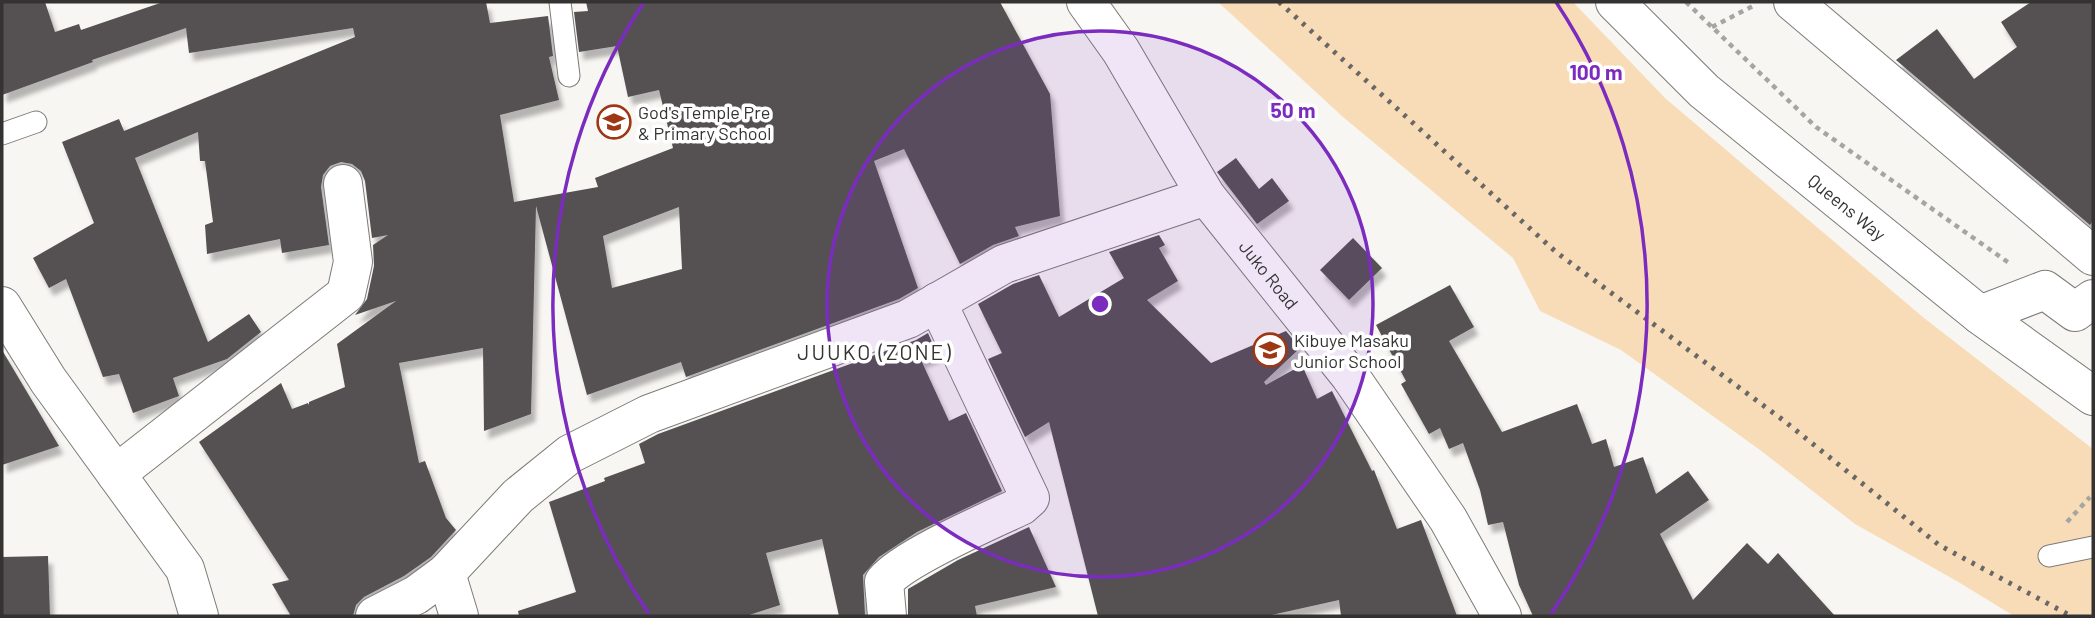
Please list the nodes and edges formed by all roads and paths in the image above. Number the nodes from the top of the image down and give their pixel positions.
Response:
1 (561, 2) edge
2 (1086, 2) edge
3 (1615, 2) edge
4 (1686, 2) edge
5 (1762, 2) edge
6 (1793, 2) edge
7 (1712, 27) junction
8 (569, 76) dead end
9 (36, 122) dead end
10 (2, 134) edge
11 (342, 184) dead end
12 (1206, 196) junction
13 (2093, 256) edge
14 (2045, 290) junction
15 (2093, 299) edge
16 (937, 302) junction
17 (2, 306) edge
18 (1980, 315) junction
19 (2093, 396) edge
20 (116, 474) junction
21 (2093, 547) edge
22 (2049, 556) dead end
23 (446, 573) junction
24 (199, 616) edge
25 (375, 616) edge
26 (459, 616) edge
27 (887, 616) edge
28 (1502, 616) edge

1 - 8 lane
2 - 12 main road, Juko Road
3 - 18 main road, Queens Way
4 - 7 path
5 - 7 path
6 - 13 main road
7 - 14 path
9 - 10 lane
11 - 20 main road
12 - 16 main road
12 - 28 main road, Juko Road
14 - 15 main road
14 - 18 main road
16 - 23 main road
16 - 27 main road
17 - 20 main road
18 - 19 main road, Queens Way
20 - 24 main road
21 - 22 lane
23 - 25 main road
23 - 26 main road

